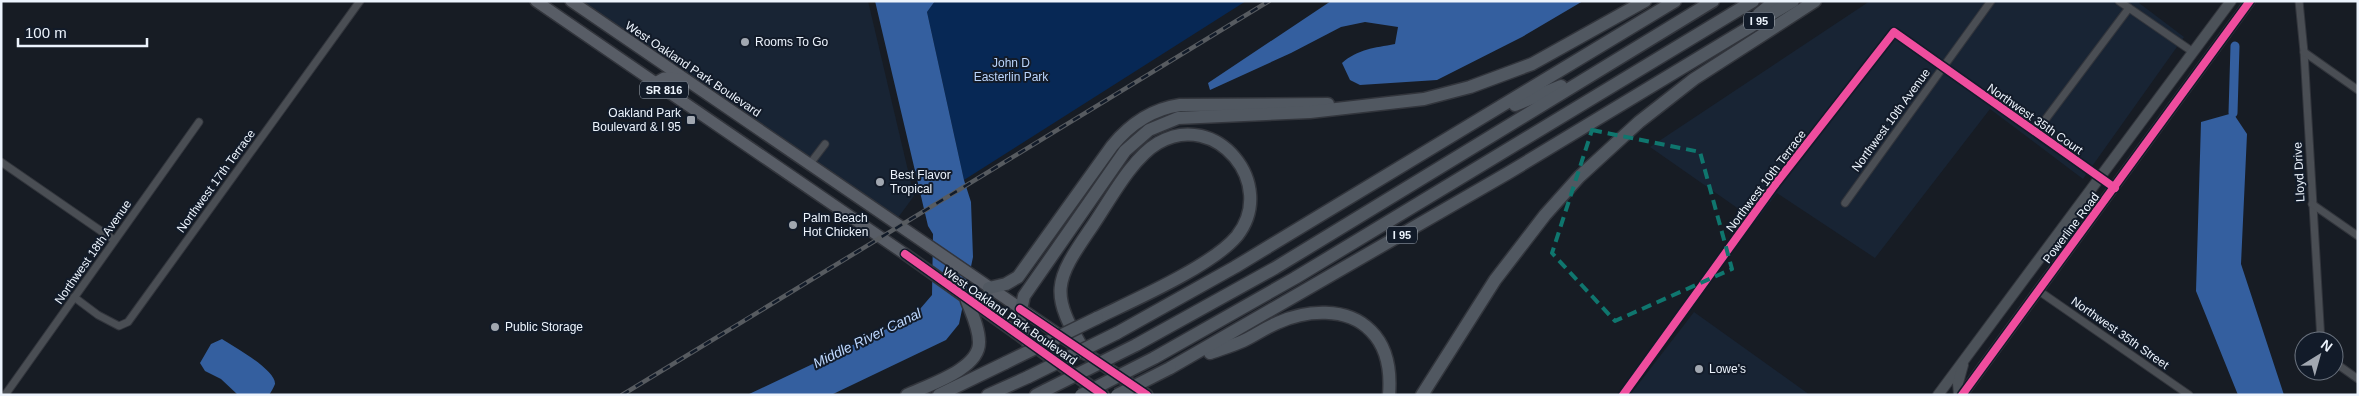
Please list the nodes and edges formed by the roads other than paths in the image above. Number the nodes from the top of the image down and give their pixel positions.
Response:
1 (360, 1) edge
2 (536, 1) edge
3 (571, 1) edge
4 (1645, 1) edge
5 (1674, 1) edge
6 (1713, 1) edge
7 (1753, 1) edge
8 (1775, 1) edge
9 (1793, 1) edge
10 (1815, 1) edge
11 (1991, 1) edge
12 (2119, 1) edge
13 (2231, 1) edge
14 (2250, 1) edge
15 (2299, 1) edge
16 (2129, 8) junction
17 (606, 25) junction
18 (578, 30) junction
19 (1726, 42) junction
20 (2193, 52) junction
21 (2304, 52) junction
22 (1943, 68) junction
23 (1599, 71) junction
24 (685, 80) junction
25 (655, 83) junction
26 (2358, 90) edge
27 (1378, 104) junction
28 (1478, 121) junction
29 (199, 122) dead end
30 (2036, 132) junction
31 (825, 144) dead end
32 (1, 162) edge
33 (810, 165) junction
34 (779, 168) junction
35 (2099, 177) junction
36 (2115, 188) junction
37 (821, 197) junction
38 (1845, 203) dead end
39 (2312, 204) junction
40 (2358, 236) edge
41 (114, 240) junction
42 (985, 285) junction
43 (2038, 291) junction
44 (74, 297) junction
45 (968, 301) junction
46 (1020, 309) junction
47 (2320, 331) edge
48 (1028, 343) junction
49 (1086, 354) junction
50 (1965, 359) junction
51 (1170, 368) junction
52 (2344, 369) edge
53 (2358, 379) edge
54 (1041, 392) edge
55 (1425, 392) edge
56 (1942, 393) edge
57 (5, 395) edge
58 (907, 395) edge
59 (939, 395) edge
60 (988, 395) edge
61 (1082, 395) edge
62 (1103, 395) edge
63 (1117, 395) edge
64 (1147, 395) edge
65 (1389, 395) edge
66 (1624, 395) edge
67 (1960, 395) edge
68 (2189, 395) edge

1 - 44 street, Northwest 17th Terrace
2 - 18 main road, West Oakland Park Boulevard / SR 816
3 - 17 main road, West Oakland Park Boulevard / SR 816
4 - 27 highway
5 - 28 highway
6 - 23 highway
7 - 61 highway, bridge
8 - 19 highway
9 - 19 highway, I 95
10 - 55 highway
11 - 22 street, Northwest 10th Avenue
12 - 16 street
13 - 20 main road, Powerline Road
14 - 36 main road, Powerline Road
15 - 21 street, Lloyd Drive
16 - 20 street
16 - 30 street
17 - 18 main road
17 - 24 main road, West Oakland Park Boulevard / SR 816
18 - 25 main road, West Oakland Park Boulevard / SR 816
19 - 51 highway, I 95
20 - 35 main road, Powerline Road
21 - 26 street
21 - 39 street, Lloyd Drive
22 - 30 street, Northwest 35th Court
22 - 38 street, Northwest 10th Avenue
22 - 66 street, Northwest 10th Terrace
23 - 28 highway
23 - 54 highway, bridge
24 - 25 main road
24 - 33 main road, West Oakland Park Boulevard / SR 816
25 - 34 main road, West Oakland Park Boulevard / SR 816
27 - 42 highway
27 - 46 highway
28 - 60 highway, bridge
29 - 41 street, Northwest 18th Avenue
30 - 35 street, Northwest 35th Court
31 - 33 street
32 - 41 street
33 - 34 main road
33 - 37 main road
33 - 42 main road, West Oakland Park Boulevard / SR 816
34 - 37 main road, West Oakland Park Boulevard / SR 816
35 - 36 street, Northwest 35th Court
35 - 50 main road, Powerline Road
36 - 43 main road, Powerline Road
37 - 45 main road, West Oakland Park Boulevard / SR 816
39 - 40 street
39 - 47 street, Lloyd Drive
41 - 44 street, Northwest 18th Avenue
42 - 46 main road, West Oakland Park Boulevard / SR 816
43 - 67 main road, Powerline Road
43 - 68 street, Northwest 35th Street
44 - 57 street, Northwest 18th Avenue
45 - 48 main road, West Oakland Park Boulevard / SR 816
45 - 58 highway
46 - 48 highway
46 - 49 main road, West Oakland Park Boulevard / SR 816
48 - 62 main road, West Oakland Park Boulevard / SR 816
49 - 59 highway, bridge
49 - 64 main road, West Oakland Park Boulevard / SR 816
50 - 56 main road, Powerline Road
50 - 67 main road
51 - 63 highway, I 95, bridge
51 - 65 highway
52 - 53 street

